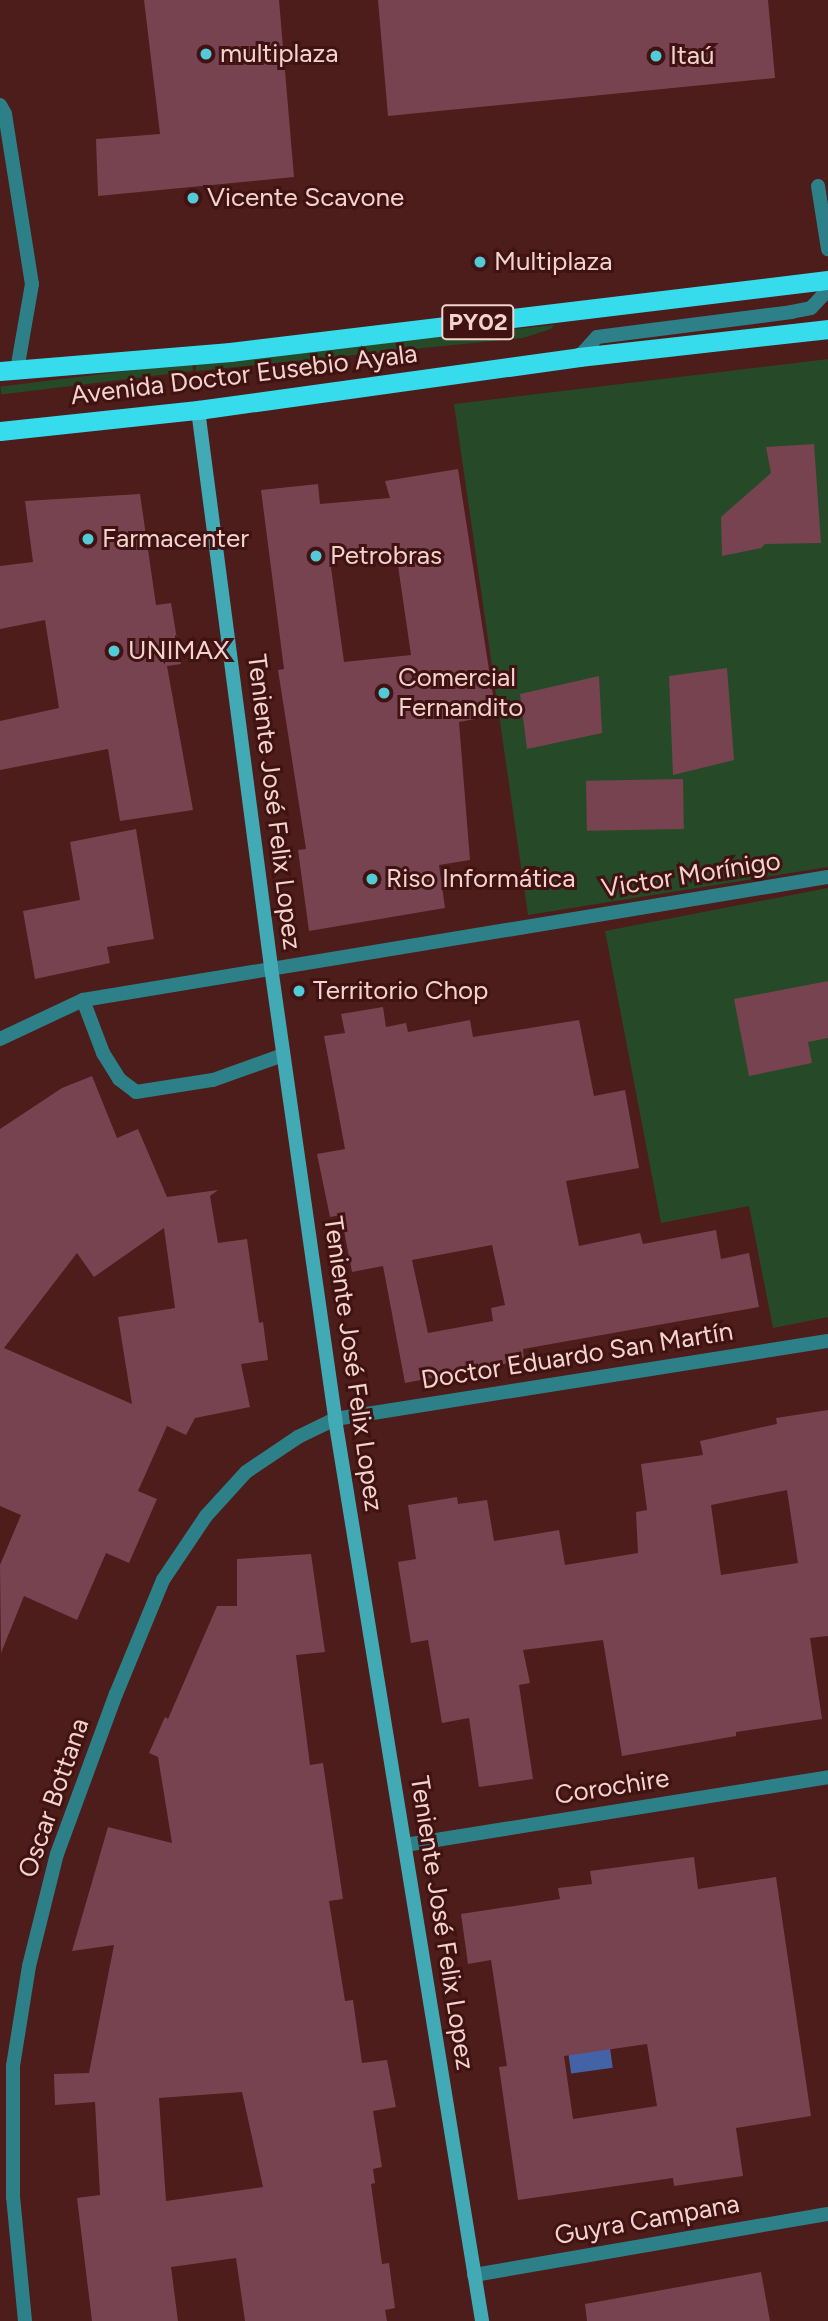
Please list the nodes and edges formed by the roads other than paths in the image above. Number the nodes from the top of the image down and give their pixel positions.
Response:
1 (0, 105) edge
2 (818, 186) dead end
3 (828, 249) edge
4 (828, 280) edge
5 (828, 290) edge
6 (828, 329) edge
7 (579, 357) junction
8 (9, 370) edge
9 (198, 410) junction
10 (0, 431) edge
11 (828, 877) edge
12 (271, 967) junction
13 (83, 1000) junction
14 (0, 1039) edge
15 (283, 1055) junction
16 (828, 1341) edge
17 (335, 1419) junction
18 (828, 1777) edge
19 (405, 1845) junction
20 (828, 2214) edge
21 (474, 2274) junction
22 (25, 2321) edge
23 (482, 2321) edge

1 - 8 street
2 - 3 street
4 - 8 highway, Avenida Doctor Eusebio Ayala / PY02
5 - 7 street
6 - 7 highway, Avenida Doctor Eusebio Ayala / PY02
7 - 9 highway, Avenida Doctor Eusebio Ayala / PY02
9 - 10 highway, Avenida Doctor Eusebio Ayala / PY02
9 - 12 main road, Teniente José Felix Lopez
11 - 12 street, Victor Morínigo
12 - 13 street, Victor Morínigo
12 - 15 main road, Teniente José Felix Lopez
13 - 14 street, Victor Morínigo
13 - 15 street
15 - 17 main road, Teniente José Felix Lopez
16 - 17 street, Doctor Eduardo San Martín
17 - 19 main road, Teniente José Felix Lopez
17 - 22 street, Oscar Bottana
18 - 19 street, Corochire
19 - 21 main road, Teniente José Felix Lopez
20 - 21 street, Guyra Campana
21 - 23 main road, Teniente José Felix Lopez

